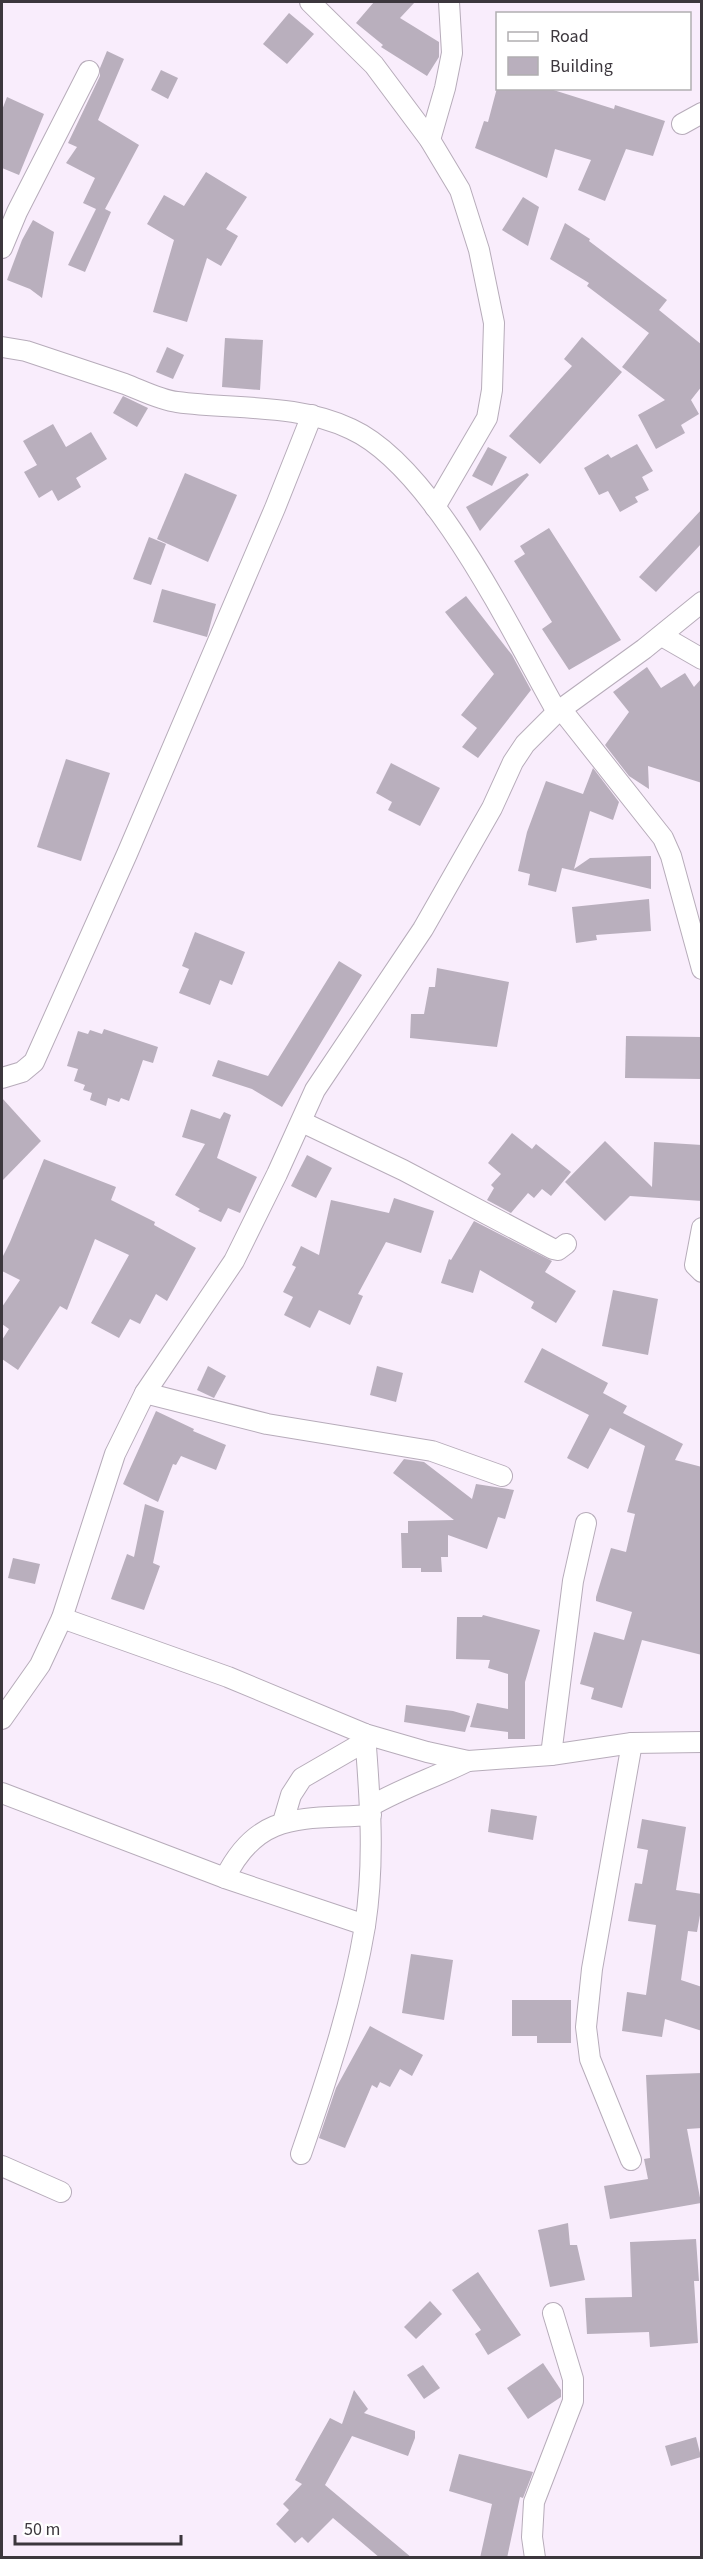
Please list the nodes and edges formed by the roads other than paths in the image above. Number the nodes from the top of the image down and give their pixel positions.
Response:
1 (313, 2) edge
2 (449, 2) edge
3 (89, 71) dead end
4 (702, 113) edge
5 (682, 124) dead end
6 (430, 140) junction
7 (2, 248) edge
8 (2, 347) edge
9 (312, 415) junction
10 (435, 507) junction
11 (702, 602) edge
12 (662, 636) junction
13 (702, 659) edge
14 (559, 711) junction
15 (702, 969) edge
16 (2, 1078) edge
17 (302, 1122) junction
18 (702, 1228) edge
19 (566, 1244) dead end
20 (702, 1272) edge
21 (145, 1393) junction
22 (502, 1476) dead end
23 (586, 1523) dead end
24 (62, 1618) junction
25 (2, 1719) edge
26 (365, 1738) junction
27 (702, 1742) edge
28 (632, 1743) junction
29 (551, 1755) junction
30 (468, 1761) junction
31 (2, 1793) edge
32 (371, 1811) junction
33 (283, 1822) junction
34 (225, 1878) junction
35 (365, 1924) junction
36 (301, 2154) dead end
37 (631, 2160) dead end
38 (2, 2166) edge
39 (61, 2192) dead end
40 (553, 2313) dead end
41 (535, 2558) edge

1 - 6 street
2 - 6 street
3 - 7 street
4 - 5 street
6 - 10 street
8 - 9 street
9 - 10 street
9 - 16 street
10 - 14 street
11 - 12 street
12 - 13 street
12 - 14 street
14 - 15 street
14 - 17 street
17 - 19 street
17 - 21 street
18 - 20 street
21 - 22 street
21 - 24 street
23 - 29 street
24 - 25 street
24 - 26 street
26 - 30 street
26 - 32 street
26 - 33 street
27 - 28 street
28 - 29 street
28 - 37 street
29 - 30 street
30 - 32 street
31 - 34 street
32 - 33 street
32 - 35 street
33 - 34 street
34 - 35 street
35 - 36 street
38 - 39 street
40 - 41 street

